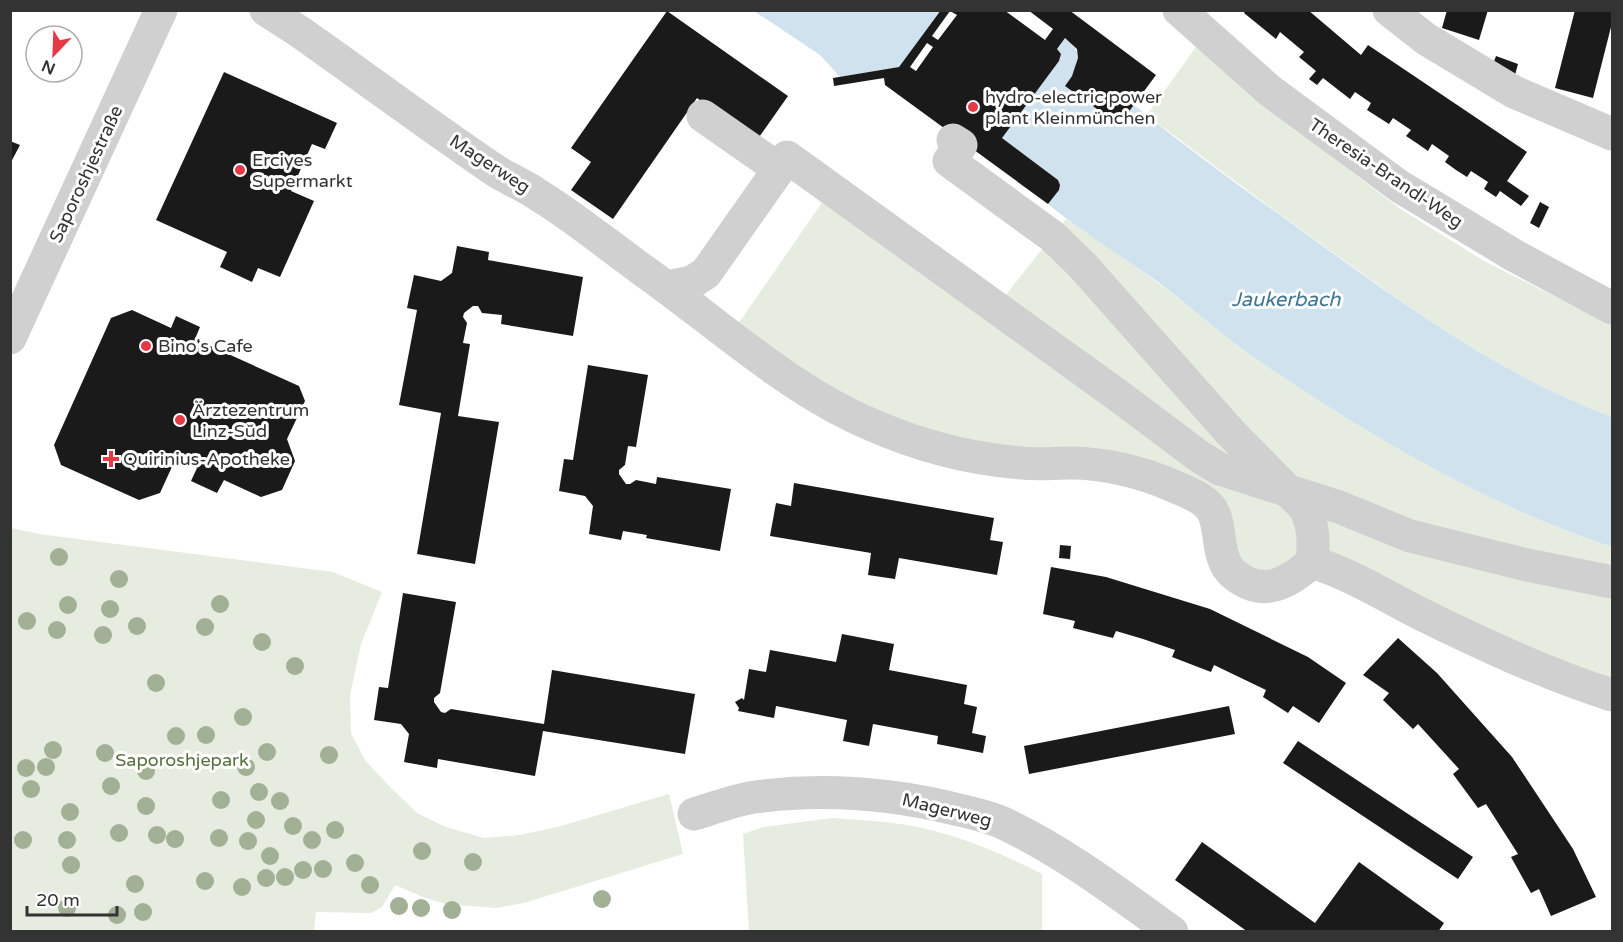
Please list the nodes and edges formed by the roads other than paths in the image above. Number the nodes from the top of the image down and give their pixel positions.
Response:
1 (161, 10) edge
2 (266, 10) edge
3 (1179, 10) edge
4 (1389, 10) edge
5 (703, 116) dead end
6 (1612, 134) edge
7 (953, 140) dead end
8 (787, 157) dead end
9 (668, 287) junction
10 (1612, 308) edge
11 (10, 338) edge
12 (1200, 457) junction
13 (1285, 490) junction
14 (1212, 510) junction
15 (1312, 562) junction
16 (1612, 582) edge
17 (1612, 694) edge
18 (694, 814) dead end
19 (1172, 932) edge

1 - 11 street, Saporoshjestraße
2 - 9 street, Magerweg
3 - 10 street, Theresia-Brandl-Weg
4 - 6 street
5 - 9 street
7 - 13 street
8 - 12 street
9 - 14 street, Magerweg
12 - 13 street
12 - 14 street
13 - 15 street
13 - 16 street
14 - 15 street
15 - 17 street
18 - 19 street, Magerweg

